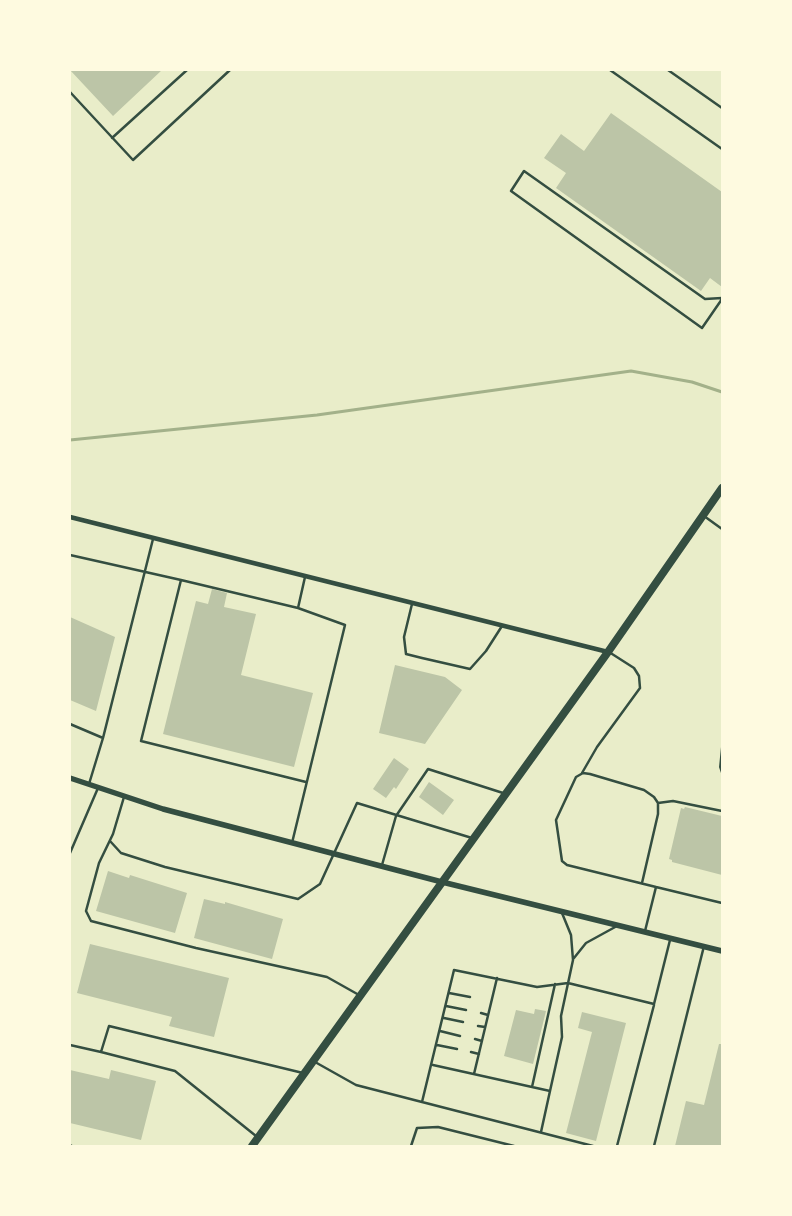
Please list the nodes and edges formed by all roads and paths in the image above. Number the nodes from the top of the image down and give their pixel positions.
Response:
1 (187, 70) edge
2 (230, 70) edge
3 (610, 70) edge
4 (668, 70) edge
5 (70, 92) edge
6 (722, 108) edge
7 (112, 138) junction
8 (722, 149) edge
9 (722, 298) edge
10 (722, 488) edge
11 (703, 515) junction
12 (70, 517) edge
13 (722, 529) edge
14 (154, 536) junction
15 (70, 555) edge
16 (144, 572) junction
17 (306, 575) junction
18 (181, 580) junction
19 (412, 602) junction
20 (298, 608) junction
21 (503, 625) junction
22 (608, 652) junction
23 (70, 724) edge
24 (103, 738) junction
25 (722, 747) edge
26 (722, 773) edge
27 (581, 774) junction
28 (70, 778) edge
29 (306, 782) junction
30 (89, 785) junction
31 (98, 788) junction
32 (506, 794) junction
33 (124, 796) junction
34 (658, 804) junction
35 (722, 811) edge
36 (396, 816) junction
37 (474, 839) junction
38 (110, 841) junction
39 (292, 843) junction
40 (70, 853) edge
41 (333, 854) junction
42 (382, 866) junction
43 (442, 882) junction
44 (642, 883) junction
45 (656, 887) junction
46 (722, 903) edge
47 (562, 912) junction
48 (618, 925) junction
49 (645, 932) junction
50 (670, 938) junction
51 (704, 946) junction
52 (722, 951) edge
53 (573, 960) junction
54 (497, 978) junction
55 (568, 983) junction
56 (555, 984) junction
57 (449, 993) junction
58 (360, 996) junction
59 (470, 997) dead end
60 (484, 1000) dead end
61 (491, 1001) junction
62 (654, 1004) junction
63 (446, 1006) junction
64 (466, 1010) dead end
65 (481, 1013) dead end
66 (488, 1015) junction
67 (444, 1018) junction
68 (463, 1022) dead end
69 (478, 1026) dead end
70 (485, 1027) junction
71 (440, 1031) junction
72 (460, 1036) dead end
73 (475, 1039) dead end
74 (482, 1041) junction
75 (70, 1045) edge
76 (437, 1045) junction
77 (457, 1049) dead end
78 (101, 1052) junction
79 (471, 1052) dead end
80 (479, 1054) junction
81 (314, 1061) junction
82 (432, 1065) junction
83 (304, 1074) junction
84 (474, 1074) junction
85 (532, 1086) junction
86 (550, 1091) junction
87 (422, 1102) junction
88 (541, 1132) junction
89 (258, 1138) junction
90 (252, 1146) edge
91 (411, 1146) edge
92 (514, 1146) edge
93 (593, 1146) edge
94 (617, 1146) edge
95 (654, 1146) edge

1 - 7 lane
2 - 7 lane
3 - 8 lane
4 - 6 lane
5 - 7 lane
9 - 9 lane
10 - 11 main road
11 - 13 lane
11 - 22 main road
12 - 14 street
14 - 16 lane
14 - 17 street
15 - 16 lane
16 - 18 lane
16 - 24 lane
17 - 19 street
17 - 20 lane
18 - 20 lane
18 - 29 lane
19 - 21 street
19 - 21 lane
20 - 29 lane
21 - 22 street
22 - 27 lane
22 - 32 main road
23 - 24 lane
24 - 30 lane
25 - 26 path
27 - 34 lane
27 - 44 lane
28 - 30 street
29 - 39 lane
30 - 31 street
31 - 33 street
31 - 40 lane
32 - 36 lane
32 - 37 main road
33 - 38 lane
33 - 39 street
34 - 35 lane
34 - 44 lane
36 - 37 lane
36 - 41 lane
36 - 42 lane
37 - 43 main road
38 - 41 lane
38 - 58 lane
39 - 41 street
41 - 42 street
42 - 43 street
43 - 47 street
43 - 58 main road
44 - 45 lane
45 - 46 lane
45 - 49 lane
47 - 48 street
47 - 53 lane
48 - 49 street
48 - 53 lane
49 - 50 street
50 - 51 street
50 - 62 lane
51 - 52 street
51 - 95 lane
53 - 55 lane
54 - 56 lane
54 - 57 lane
54 - 61 lane
55 - 56 lane
55 - 62 lane
55 - 86 lane
56 - 85 lane
57 - 59 lane
57 - 63 lane
58 - 81 main road
60 - 61 lane
61 - 66 lane
62 - 94 lane
63 - 64 lane
63 - 67 lane
65 - 66 lane
66 - 70 lane
67 - 68 lane
67 - 71 lane
69 - 70 lane
70 - 74 lane
71 - 72 lane
71 - 76 lane
73 - 74 lane
74 - 80 lane
75 - 78 lane
76 - 77 lane
76 - 82 lane
78 - 83 lane
78 - 89 lane
79 - 80 lane
80 - 84 lane
81 - 83 main road
81 - 87 lane
82 - 84 lane
82 - 87 lane
83 - 89 main road
84 - 85 lane
85 - 86 lane
86 - 88 lane
87 - 88 lane
88 - 93 lane
89 - 90 main road
91 - 92 lane

